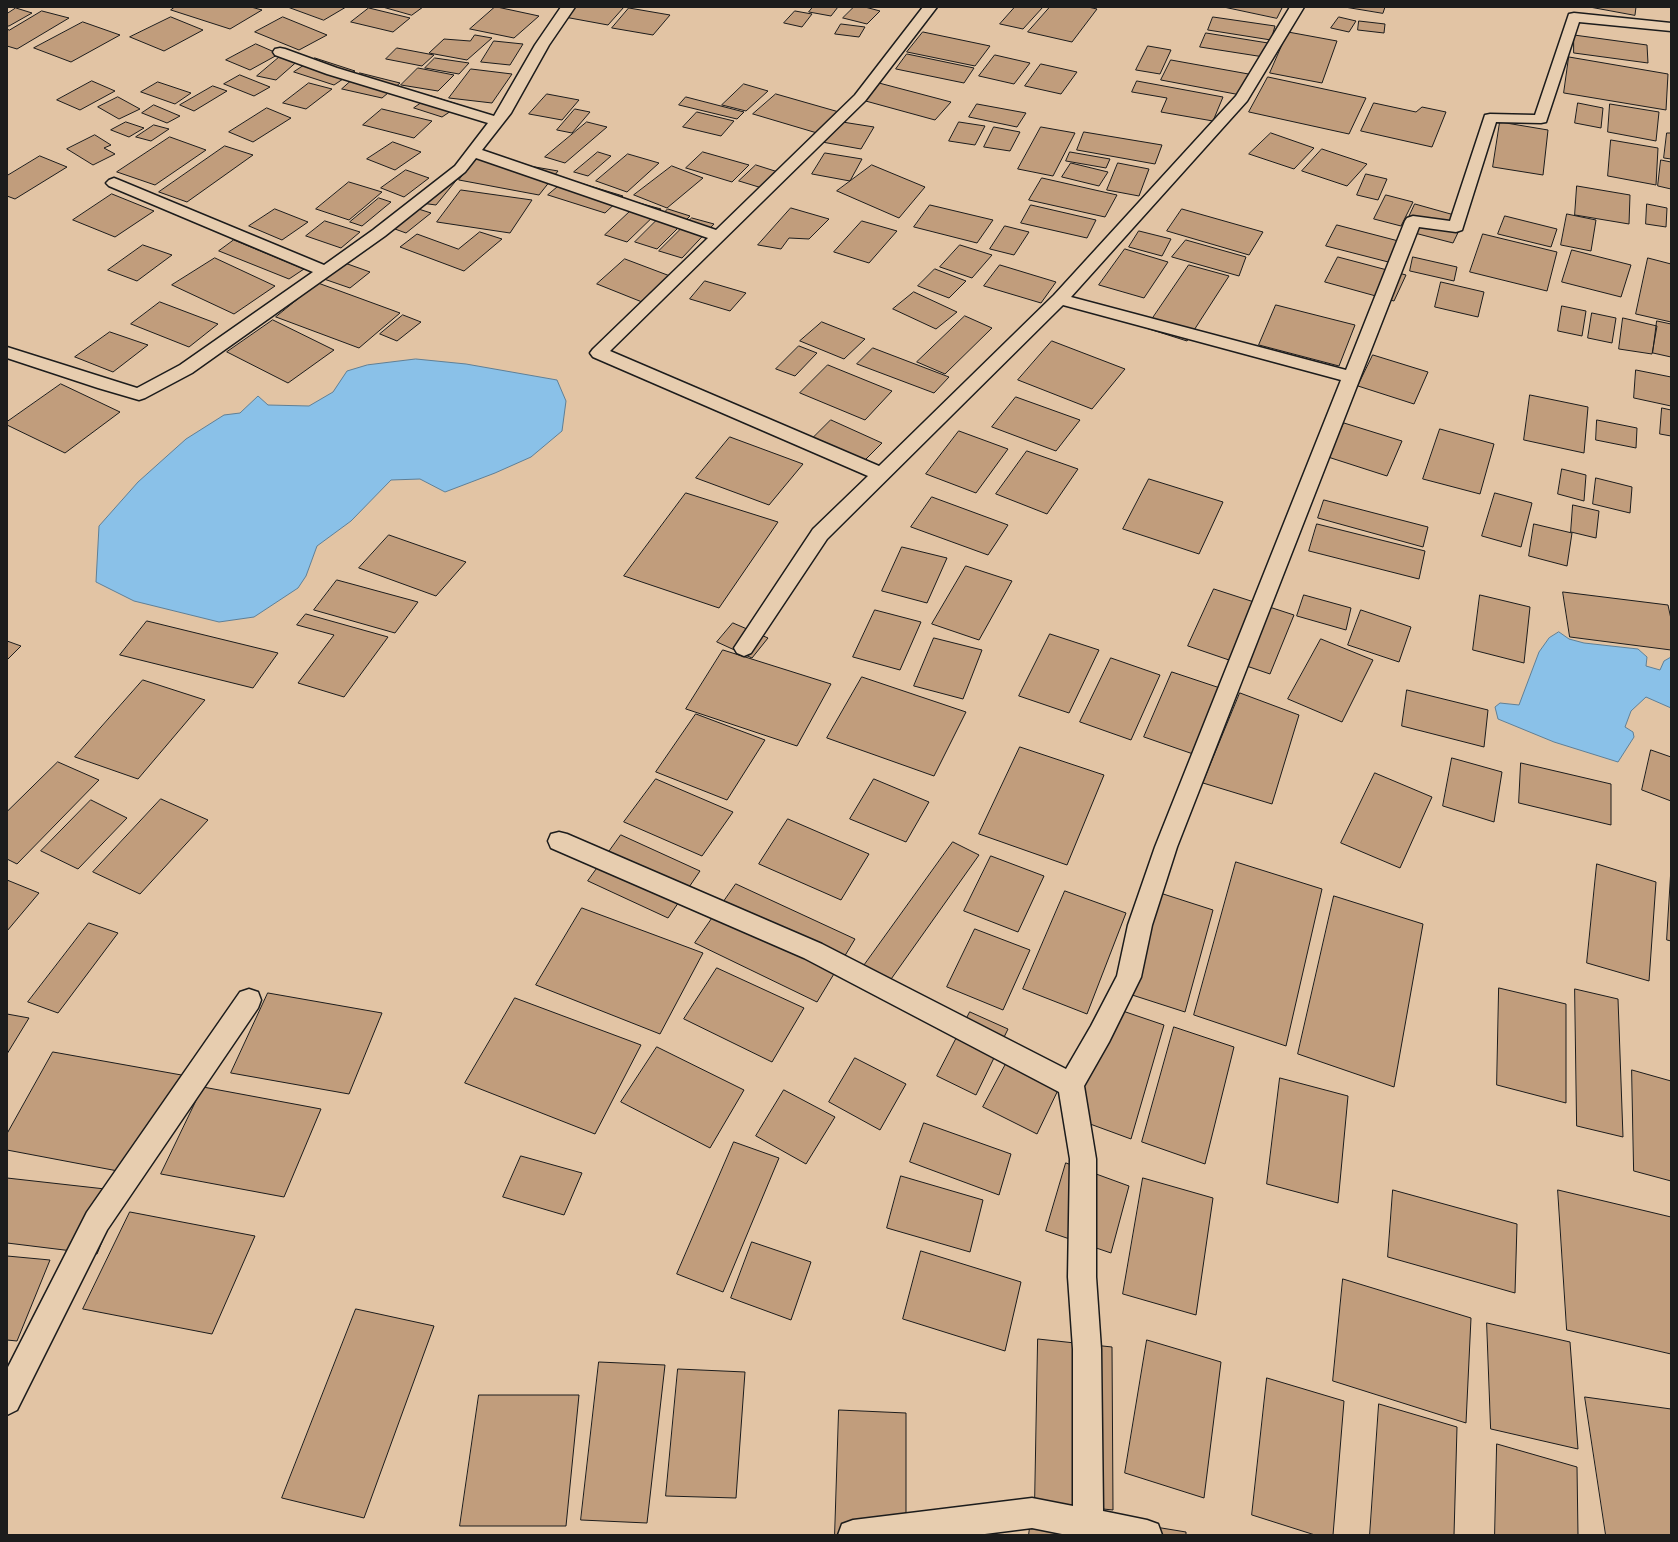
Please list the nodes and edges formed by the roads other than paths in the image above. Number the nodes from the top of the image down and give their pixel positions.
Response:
1 (568, 7) edge
2 (930, 7) edge
3 (1297, 7) edge
4 (1671, 27) edge
5 (280, 52) dead end
6 (497, 121) junction
7 (473, 152) junction
8 (114, 183) dead end
9 (718, 236) junction
10 (325, 271) junction
11 (1060, 299) junction
12 (7, 352) edge
13 (1351, 377) junction
14 (881, 474) junction
15 (744, 648) dead end
16 (559, 841) dead end
17 (249, 1000) dead end
18 (1071, 1085) junction
19 (7, 1400) edge
20 (1088, 1524) junction
21 (853, 1535) edge
22 (1147, 1535) edge

1 - 6 street
2 - 9 street
3 - 11 street
4 - 13 street
5 - 6 street
6 - 7 street
7 - 9 street
7 - 10 street
8 - 10 street
9 - 14 street
10 - 12 street
11 - 13 street
11 - 14 street
13 - 18 street
14 - 15 street
16 - 18 street
17 - 19 street
18 - 20 street
20 - 21 street
20 - 22 street

